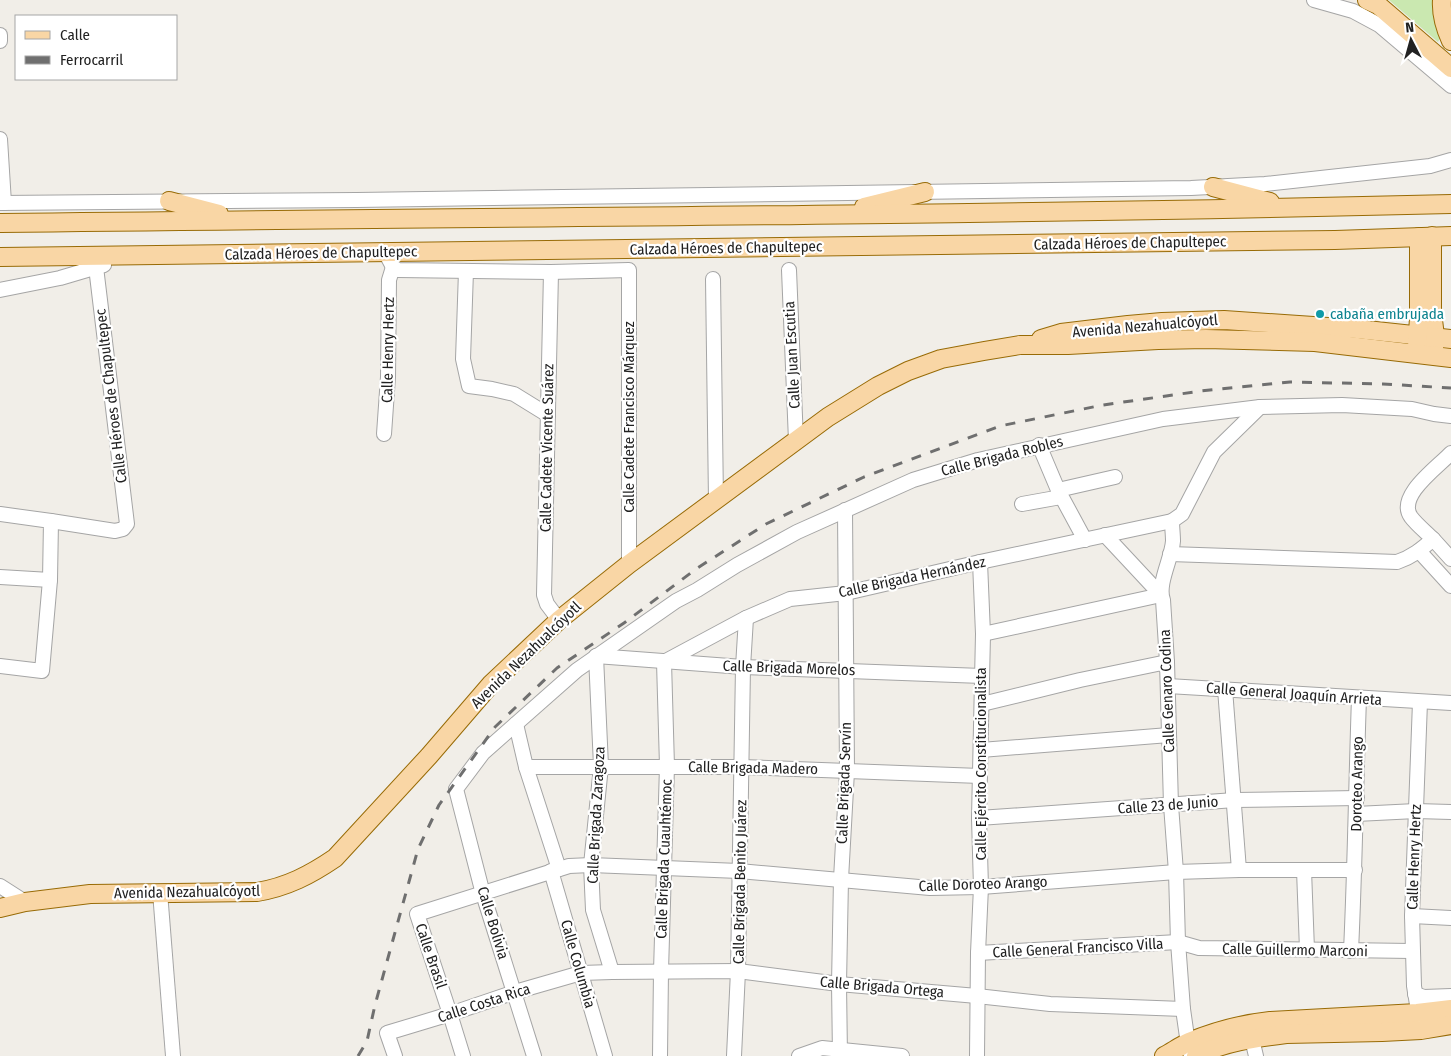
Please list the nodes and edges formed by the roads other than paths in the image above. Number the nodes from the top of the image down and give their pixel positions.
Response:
1 (1314, 0) edge
2 (1367, 0) edge
3 (1442, 0) edge
4 (0, 35) edge
5 (0, 41) edge
6 (1451, 41) edge
7 (1451, 68) edge
8 (1451, 86) edge
9 (0, 138) edge
10 (1451, 160) edge
11 (1213, 186) junction
12 (924, 192) junction
13 (169, 201) junction
14 (2, 203) edge
15 (1451, 204) edge
16 (1290, 208) junction
17 (836, 214) junction
18 (241, 220) junction
19 (0, 223) edge
20 (1451, 236) edge
21 (1425, 237) junction
22 (136, 255) junction
23 (0, 257) edge
24 (389, 260) junction
25 (96, 267) junction
26 (789, 270) dead end
27 (466, 271) junction
28 (551, 272) junction
29 (712, 279) dead end
30 (0, 290) edge
31 (1435, 337) edge
32 (1020, 346) junction
33 (1416, 353) junction
34 (1443, 356) edge
35 (1260, 407) junction
36 (548, 415) junction
37 (1451, 416) edge
38 (384, 434) dead end
39 (796, 441) junction
40 (1039, 445) junction
41 (1451, 453) edge
42 (1115, 477) dead end
43 (1060, 493) junction
44 (716, 501) junction
45 (1022, 504) dead end
46 (845, 510) junction
47 (0, 514) edge
48 (51, 521) junction
49 (1172, 521) junction
50 (1105, 535) junction
51 (1433, 539) junction
52 (1085, 540) junction
53 (1420, 551) junction
54 (1170, 554) junction
55 (1451, 560) edge
56 (980, 562) junction
57 (629, 564) junction
58 (0, 577) edge
59 (50, 580) junction
60 (1451, 586) edge
61 (846, 593) junction
62 (1161, 595) junction
63 (746, 618) junction
64 (559, 620) junction
65 (983, 634) junction
66 (596, 656) junction
67 (664, 662) junction
68 (1168, 662) junction
69 (0, 666) edge
70 (743, 667) junction
71 (846, 670) junction
72 (982, 676) junction
73 (1168, 686) junction
74 (1225, 689) junction
75 (1360, 698) junction
76 (1420, 702) junction
77 (1451, 703) edge
78 (982, 704) junction
79 (516, 724) junction
80 (1168, 735) junction
81 (981, 750) junction
82 (526, 766) junction
83 (601, 766) junction
84 (667, 766) junction
85 (742, 767) junction
86 (847, 771) junction
87 (980, 776) junction
88 (456, 789) joint
89 (1357, 798) junction
90 (1234, 800) junction
91 (1171, 804) junction
92 (1416, 811) junction
93 (1451, 812) edge
94 (1356, 814) junction
95 (979, 818) junction
96 (591, 865) junction
97 (664, 868) junction
98 (555, 870) junction
99 (1239, 870) junction
100 (1304, 870) junction
101 (1355, 870) junction
102 (739, 871) junction
103 (1176, 872) junction
104 (841, 879) junction
105 (0, 886) edge
106 (981, 887) junction
107 (160, 892) junction
108 (483, 894) junction
109 (24, 902) junction
110 (0, 908) edge
111 (417, 914) joint
112 (1412, 916) junction
113 (1451, 918) edge
114 (1178, 942) junction
115 (1307, 950) junction
116 (1351, 951) junction
117 (1412, 952) junction
118 (978, 953) junction
119 (661, 970) junction
120 (738, 971) junction
121 (612, 972) junction
122 (581, 973) junction
123 (839, 984) junction
124 (515, 992) junction
125 (1415, 994) junction
126 (977, 996) junction
127 (1451, 996) edge
128 (1451, 1008) edge
129 (1183, 1009) junction
130 (450, 1014) junction
131 (1419, 1021) junction
132 (1451, 1025) edge
133 (1252, 1039) junction
134 (840, 1052) edge
135 (1191, 1052) edge
136 (173, 1056) edge
137 (395, 1056) edge
138 (463, 1056) edge
139 (534, 1056) edge
140 (605, 1056) edge
141 (660, 1056) edge
142 (734, 1056) edge
143 (799, 1056) edge
144 (902, 1056) edge
145 (976, 1056) edge
146 (1164, 1056) edge
147 (1256, 1056) edge

1 - 8 street
2 - 7 main road
3 - 6 main road
4 - 5 street
9 - 14 street
10 - 11 street
11 - 12 street
11 - 16 main road
12 - 13 street
12 - 17 main road
13 - 14 street
13 - 18 main road
15 - 16 main road
16 - 17 main road
17 - 18 main road
18 - 19 main road
20 - 21 main road, Calzada Héroes de Chapultepec
21 - 24 main road, Calzada Héroes de Chapultepec
21 - 31 main road
22 - 23 main road, Calzada Héroes de Chapultepec
22 - 24 main road, Calzada Héroes de Chapultepec
22 - 25 street
24 - 27 street
24 - 38 street, Calle Henry Hertz
25 - 30 street
25 - 48 street, Calle Héroes de Chapultepec
26 - 39 street, Calle Juan Escutia
27 - 28 street
27 - 36 street
28 - 36 street, Calle Cadete Vicente Suárez
28 - 57 street, Calle Cadete Francisco Márquez
29 - 44 street
31 - 32 main road, Avenida Nezahualcóyotl
31 - 33 main road
31 - 34 main road
32 - 33 main road, Avenida Nezahualcóyotl
32 - 39 main road, Avenida Nezahualcóyotl
33 - 34 main road, Avenida Nezahualcóyotl
35 - 37 street, Calle Brigada Robles
35 - 40 street, Calle Brigada Robles
35 - 49 street
36 - 64 street, Calle Cadete Vicente Suárez
39 - 44 main road, Avenida Nezahualcóyotl
40 - 43 street
40 - 46 street, Calle Brigada Robles
41 - 51 street
42 - 43 street
43 - 45 street
43 - 52 street
44 - 57 main road, Avenida Nezahualcóyotl
46 - 61 street, Calle Brigada Servín
46 - 66 street, Calle Brigada Robles
47 - 48 street
48 - 59 street
49 - 50 street, Calle Brigada Hernández
49 - 54 street, Calle Genaro Codina
50 - 52 street, Calle Brigada Hernández
50 - 62 street
51 - 53 street
51 - 55 street
52 - 56 street, Calle Brigada Hernández
53 - 54 street
53 - 60 street
54 - 62 street, Calle Genaro Codina
56 - 61 street, Calle Brigada Hernández
56 - 65 street, Calle Ejército Constitucionalista
57 - 64 main road, Avenida Nezahualcóyotl
58 - 59 street
59 - 69 street
61 - 63 street, Calle Brigada Hernández
61 - 71 street, Calle Brigada Servín
62 - 65 street
62 - 68 street, Calle Genaro Codina
63 - 67 street, Calle Brigada Hernández
63 - 70 street, Calle Brigada Benito Juárez
64 - 107 main road, Avenida Nezahualcóyotl
65 - 72 street, Calle Ejército Constitucionalista
66 - 67 street, Calle Brigada Morelos
66 - 79 street, Calle Brigada Robles
66 - 83 street, Calle Brigada Zaragoza
67 - 70 street, Calle Brigada Morelos
67 - 84 street, Calle Brigada Cuauhtémoc
68 - 73 street, Calle Genaro Codina
68 - 78 street
70 - 71 street, Calle Brigada Morelos
70 - 85 street, Calle Brigada Benito Juárez
71 - 72 street, Calle Brigada Morelos
71 - 86 street, Calle Brigada Servín
72 - 78 street, Calle Ejército Constitucionalista
73 - 74 street, Calle General Joaquín Arrieta
73 - 80 street, Calle Genaro Codina
74 - 75 street, Calle General Joaquín Arrieta
74 - 90 street
75 - 76 street, Calle General Joaquín Arrieta
75 - 89 street, Doroteo Arango
76 - 77 street, Calle General Joaquín Arrieta
76 - 92 street, Calle Henry Hertz
78 - 81 street, Calle Ejército Constitucionalista
79 - 82 street, Calle Columbia
79 - 88 street, Calle Brigada Robles
80 - 81 street
80 - 91 street, Calle Genaro Codina
81 - 87 street, Calle Ejército Constitucionalista
82 - 83 street, Calle Brigada Madero
82 - 98 street, Calle Columbia
83 - 84 street, Calle Brigada Madero
83 - 96 street, Calle Brigada Zaragoza
84 - 85 street, Calle Brigada Madero
84 - 97 street, Calle Brigada Cuauhtémoc
85 - 86 street, Calle Brigada Madero
85 - 102 street, Calle Brigada Benito Juárez
86 - 87 street, Calle Brigada Madero
86 - 104 street, Calle Brigada Servín
87 - 95 street, Calle Ejército Constitucionalista
88 - 108 street, Calle Bolivia
89 - 90 street, Calle 23 de Junio
89 - 94 street, Doroteo Arango
90 - 91 street, Calle 23 de Junio
90 - 99 street
91 - 95 street, Calle 23 de Junio
91 - 103 street, Calle Genaro Codina
92 - 93 street
92 - 94 street
92 - 112 street, Calle Henry Hertz
94 - 101 street, Doroteo Arango
95 - 106 street, Calle Ejército Constitucionalista
96 - 97 street, Calle Doroteo Arango
96 - 98 street, Calle Doroteo Arango
96 - 121 street, Calle Brigada Zaragoza
97 - 102 street, Calle Doroteo Arango
97 - 119 street, Calle Brigada Cuauhtémoc
98 - 108 street, Calle Doroteo Arango
98 - 122 street, Calle Columbia
99 - 100 street, Calle Doroteo Arango
99 - 103 street, Calle Doroteo Arango
100 - 101 street, Calle Doroteo Arango
100 - 115 street
101 - 116 street, Doroteo Arango
102 - 104 street, Calle Doroteo Arango
102 - 120 street, Calle Brigada Benito Juárez
103 - 106 street, Calle Doroteo Arango
103 - 114 street, Calle Genaro Codina
104 - 106 street, Calle Doroteo Arango
104 - 123 street, Calle Brigada Servín
105 - 109 street
106 - 118 street, Calle Ejército Constitucionalista
107 - 109 main road, Avenida Nezahualcóyotl
107 - 136 street
108 - 111 street, Calle Doroteo Arango
108 - 124 street, Calle Bolivia
109 - 110 main road, Avenida Nezahualcóyotl
111 - 130 street, Calle Brasil
112 - 113 street
112 - 117 street, Calle Henry Hertz
114 - 115 street, Calle Guillermo Marconi
114 - 118 street, Calle General Francisco Villa
114 - 129 street, Calle Genaro Codina
115 - 116 street, Calle Guillermo Marconi
116 - 117 street, Calle Guillermo Marconi
117 - 125 street, Calle Henry Hertz
118 - 126 street, Calle Ejército Constitucionalista
119 - 120 street, Calle Brigada Ortega
119 - 121 street, Calle Brigada Ortega
119 - 141 street, Calle Brigada Cuauhtémoc
120 - 123 street, Calle Brigada Ortega
120 - 142 street, Calle Brigada Benito Juárez
121 - 122 street, Calle Brigada Ortega
122 - 124 street, Calle Costa Rica
122 - 140 street, Calle Columbia
123 - 126 street, Calle Brigada Ortega
123 - 134 street, Calle Brigada Servín
124 - 130 street, Calle Costa Rica
124 - 139 street, Calle Bolivia
125 - 127 street
125 - 131 street, Calle Henry Hertz
126 - 129 street, Calle Brigada Ortega
126 - 145 street, Calle Ejército Constitucionalista
128 - 131 main road
129 - 135 street, Calle Genaro Codina
130 - 137 street, Calle Costa Rica
130 - 138 street, Calle Brasil
131 - 132 main road
131 - 133 main road
131 - 135 main road
133 - 135 main road
133 - 147 street
134 - 143 street
134 - 144 street
135 - 146 main road

